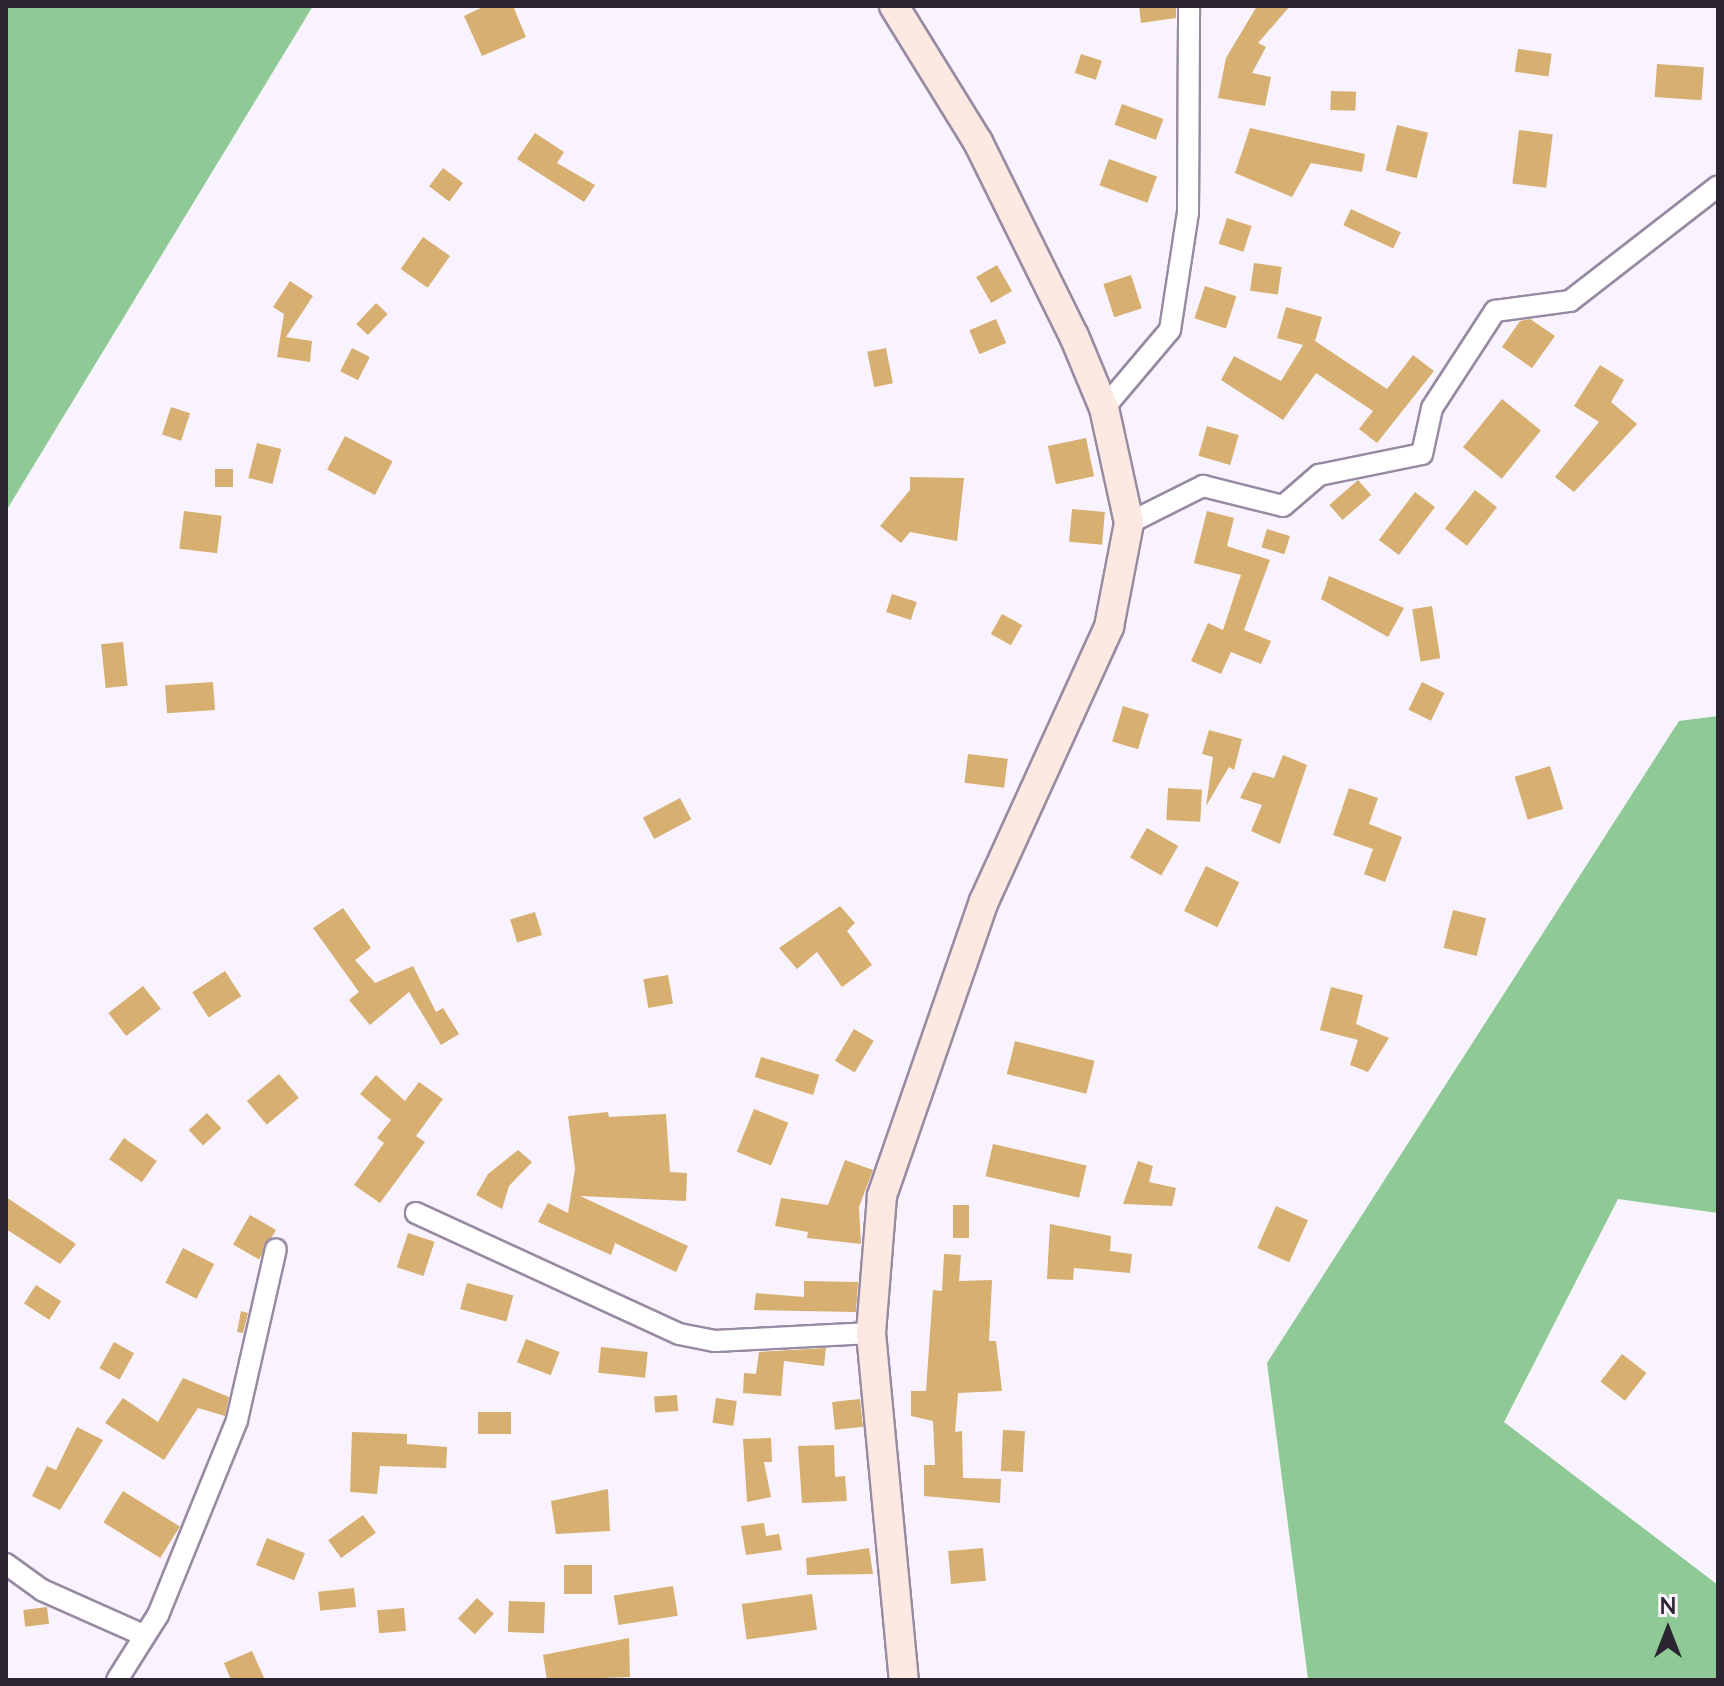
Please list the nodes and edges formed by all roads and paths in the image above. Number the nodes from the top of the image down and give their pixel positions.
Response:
1 (894, 6) edge
2 (1189, 6) edge
3 (1718, 186) edge
4 (1104, 408) junction
5 (1129, 523) junction
6 (416, 1213) dead end
7 (276, 1249) dead end
8 (871, 1333) junction
9 (6, 1564) edge
10 (141, 1634) junction
11 (117, 1680) edge
12 (904, 1680) edge

1 - 4 main road
2 - 4 street
3 - 5 street
4 - 5 main road
5 - 8 main road
6 - 8 street
7 - 10 street
8 - 12 main road
9 - 10 street
10 - 11 street

